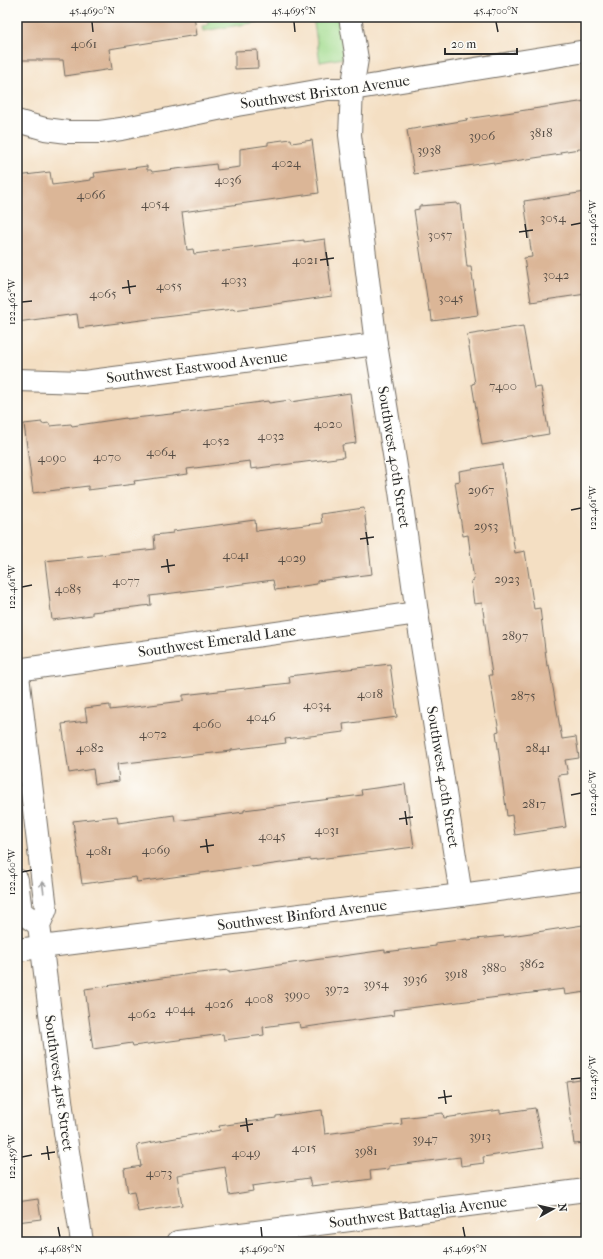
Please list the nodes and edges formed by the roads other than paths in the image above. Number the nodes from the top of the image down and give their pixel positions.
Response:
1 (350, 17) edge
2 (586, 51) edge
3 (352, 90) junction
4 (17, 121) edge
5 (376, 344) junction
6 (17, 380) edge
7 (417, 613) junction
8 (17, 669) edge
9 (586, 878) edge
10 (17, 880) edge
11 (461, 896) junction
12 (39, 925) junction
13 (41, 946) junction
14 (17, 950) edge
15 (586, 1190) edge
16 (82, 1242) edge
17 (178, 1242) edge

1 - 3 street, Southwest 40th Street
2 - 3 street, Southwest Brixton Avenue
3 - 4 street, Southwest Brixton Avenue
3 - 5 street, Southwest 40th Street
5 - 6 street, Southwest Eastwood Avenue
5 - 7 street, Southwest 40th Street
7 - 8 street, Southwest Emerald Lane
7 - 11 street, Southwest 40th Street
12 -> 8 street, Southwest 41st Street
9 - 11 street, Southwest Binford Avenue
10 - 12 street
11 - 13 street, Southwest Binford Avenue
12 - 13 street, Southwest 41st Street
13 - 14 street, Southwest Binford Avenue
13 - 16 street, Southwest 41st Street
15 - 17 street, Southwest Battaglia Avenue

